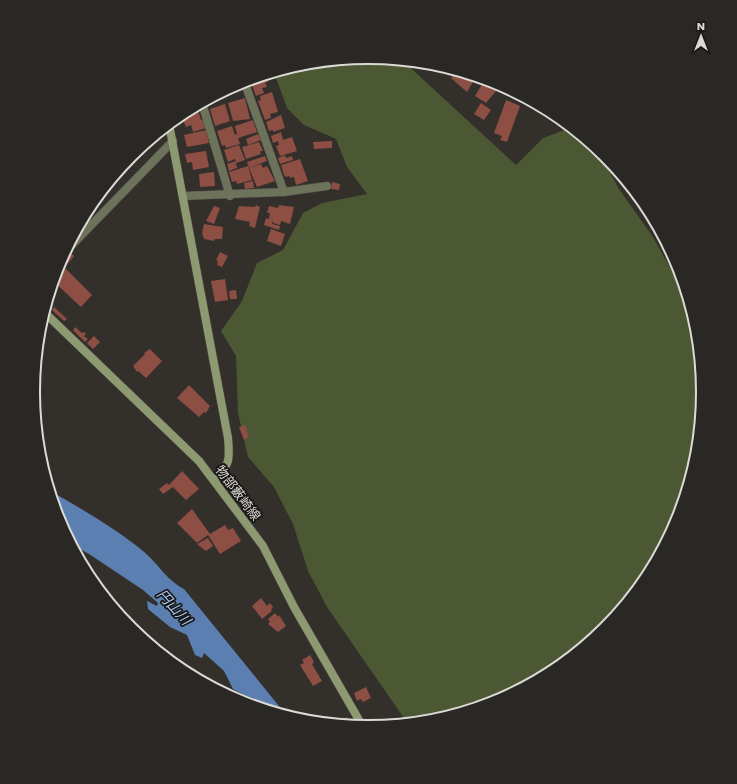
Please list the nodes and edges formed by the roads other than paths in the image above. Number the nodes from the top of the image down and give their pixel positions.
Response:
1 (246, 88) edge
2 (204, 108) edge
3 (170, 130) edge
4 (173, 141) junction
5 (327, 186) dead end
6 (284, 192) junction
7 (183, 196) junction
8 (230, 196) junction
9 (78, 240) edge
10 (49, 317) edge
11 (214, 480) junction
12 (359, 720) edge

1 - 6 street
2 - 8 street
3 - 4 main road
4 - 7 main road
4 - 9 street
5 - 6 street
6 - 8 street
7 - 8 street
7 - 11 main road
10 - 11 main road, 物部藪崎線
11 - 12 main road, 物部藪崎線

